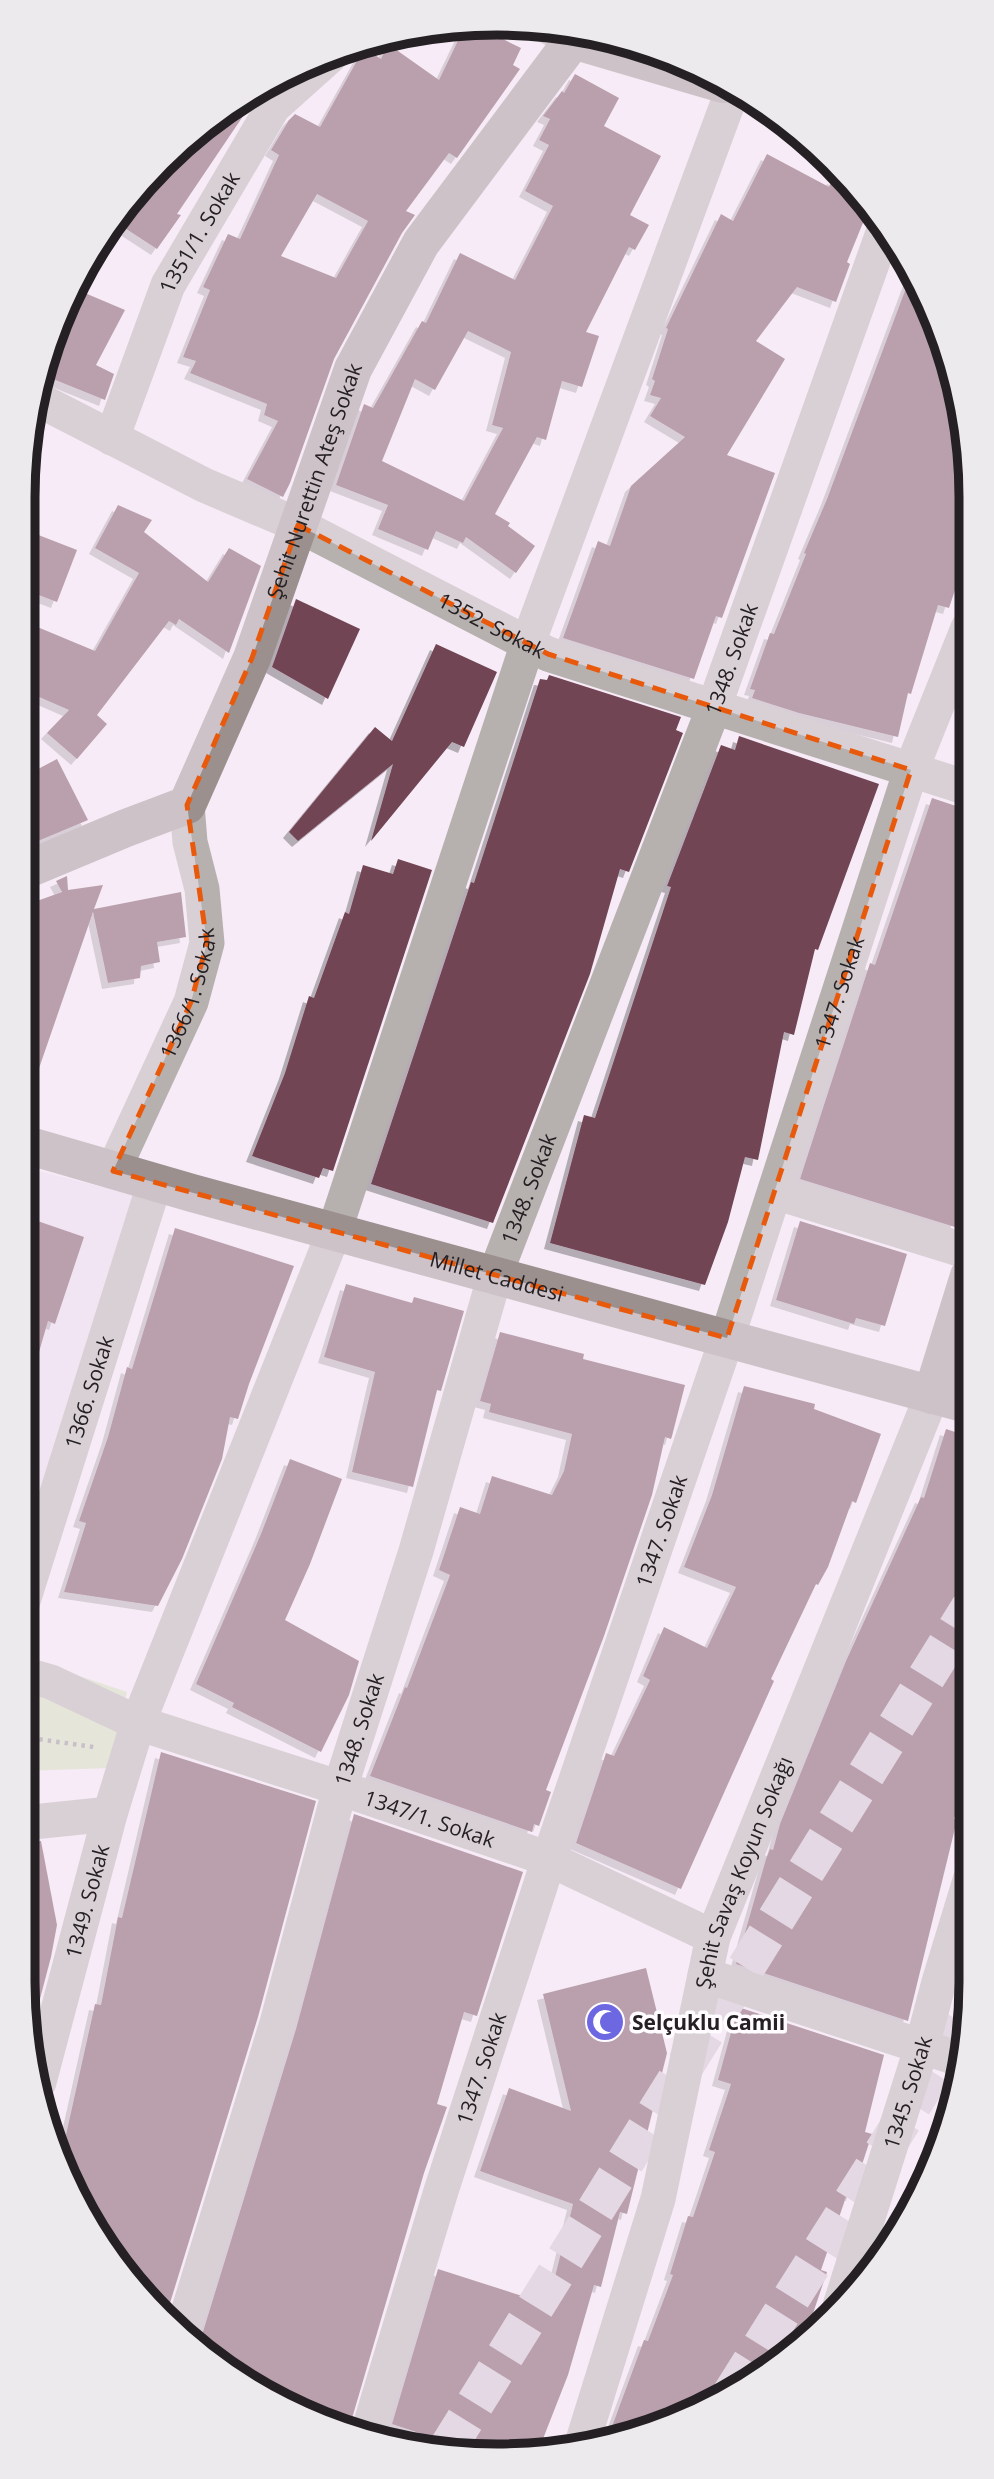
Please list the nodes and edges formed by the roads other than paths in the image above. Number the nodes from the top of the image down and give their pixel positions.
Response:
1 (561, 40) edge
2 (308, 76) edge
3 (730, 98) edge
4 (881, 239) edge
5 (45, 403) edge
6 (112, 438) junction
7 (298, 525) junction
8 (528, 643) junction
9 (959, 650) edge
10 (714, 707) junction
11 (911, 770) junction
12 (959, 785) edge
13 (187, 805) junction
14 (35, 858) edge
15 (35, 1148) edge
16 (113, 1171) junction
17 (155, 1182) junction
18 (775, 1192) junction
19 (334, 1232) junction
20 (959, 1249) edge
21 (495, 1275) junction
22 (959, 1308) edge
23 (727, 1338) junction
24 (932, 1395) junction
25 (959, 1402) edge
26 (35, 1563) edge
27 (35, 1677) edge
28 (133, 1737) junction
29 (340, 1788) junction
30 (110, 1814) junction
31 (35, 1822) edge
32 (549, 1859) junction
33 (959, 1916) edge
34 (713, 1937) junction
35 (705, 1975) junction
36 (922, 2046) junction
37 (953, 2057) edge
38 (43, 2067) edge
39 (847, 2283) edge
40 (185, 2323) edge
41 (370, 2426) edge
42 (585, 2435) edge

1 - 7 street, Şehit Nurettin Ateş Sokak
2 - 6 street, 1351/1. Sokak
3 - 8 street, 1349. Sokak
4 - 10 street, 1348. Sokak
5 - 6 street, 1352. Sokak
6 - 7 street, 1352. Sokak
7 - 8 street, 1352. Sokak
7 - 13 street, Şehit Nurettin Ateş Sokak
8 - 10 street, 1352. Sokak
8 - 19 street, 1349. Sokak
9 - 11 street, 1347. Sokak
10 - 11 street, 1352. Sokak
10 - 21 street, 1348. Sokak
11 - 12 street, 1352. Sokak
11 - 18 street, 1347. Sokak
13 - 14 street
13 - 16 street, 1366/1. Sokak
15 - 16 street, Millet Caddesi
16 - 17 street, Millet Caddesi
17 - 19 street, Millet Caddesi
17 - 26 street, 1366. Sokak
18 - 20 street
18 - 23 street, 1347. Sokak
19 - 21 street, Millet Caddesi
19 - 28 street, 1349. Sokak
21 - 23 street, Millet Caddesi
21 - 29 street, 1348. Sokak
22 - 24 street
23 - 24 street, Millet Caddesi
23 - 32 street, 1347. Sokak
24 - 25 street, Millet Caddesi
24 - 34 street, Şehit Savaş Koyun Sokağı
27 - 28 street, 1347/1. Sokak
28 - 29 street, 1347/1. Sokak
28 - 30 street, 1349. Sokak
29 - 32 street, 1347/1. Sokak
29 - 40 street, 1348. Sokak
30 - 31 street
30 - 38 street, 1349. Sokak
32 - 34 street, 1347/1. Sokak
32 - 41 street, 1347. Sokak
33 - 36 street, 1345. Sokak
34 - 35 street, Şehit Savaş Koyun Sokağı
35 - 36 street
35 - 42 street, Şehit Savaş Koyun Sokağı
36 - 37 street
36 - 39 street, 1345. Sokak

